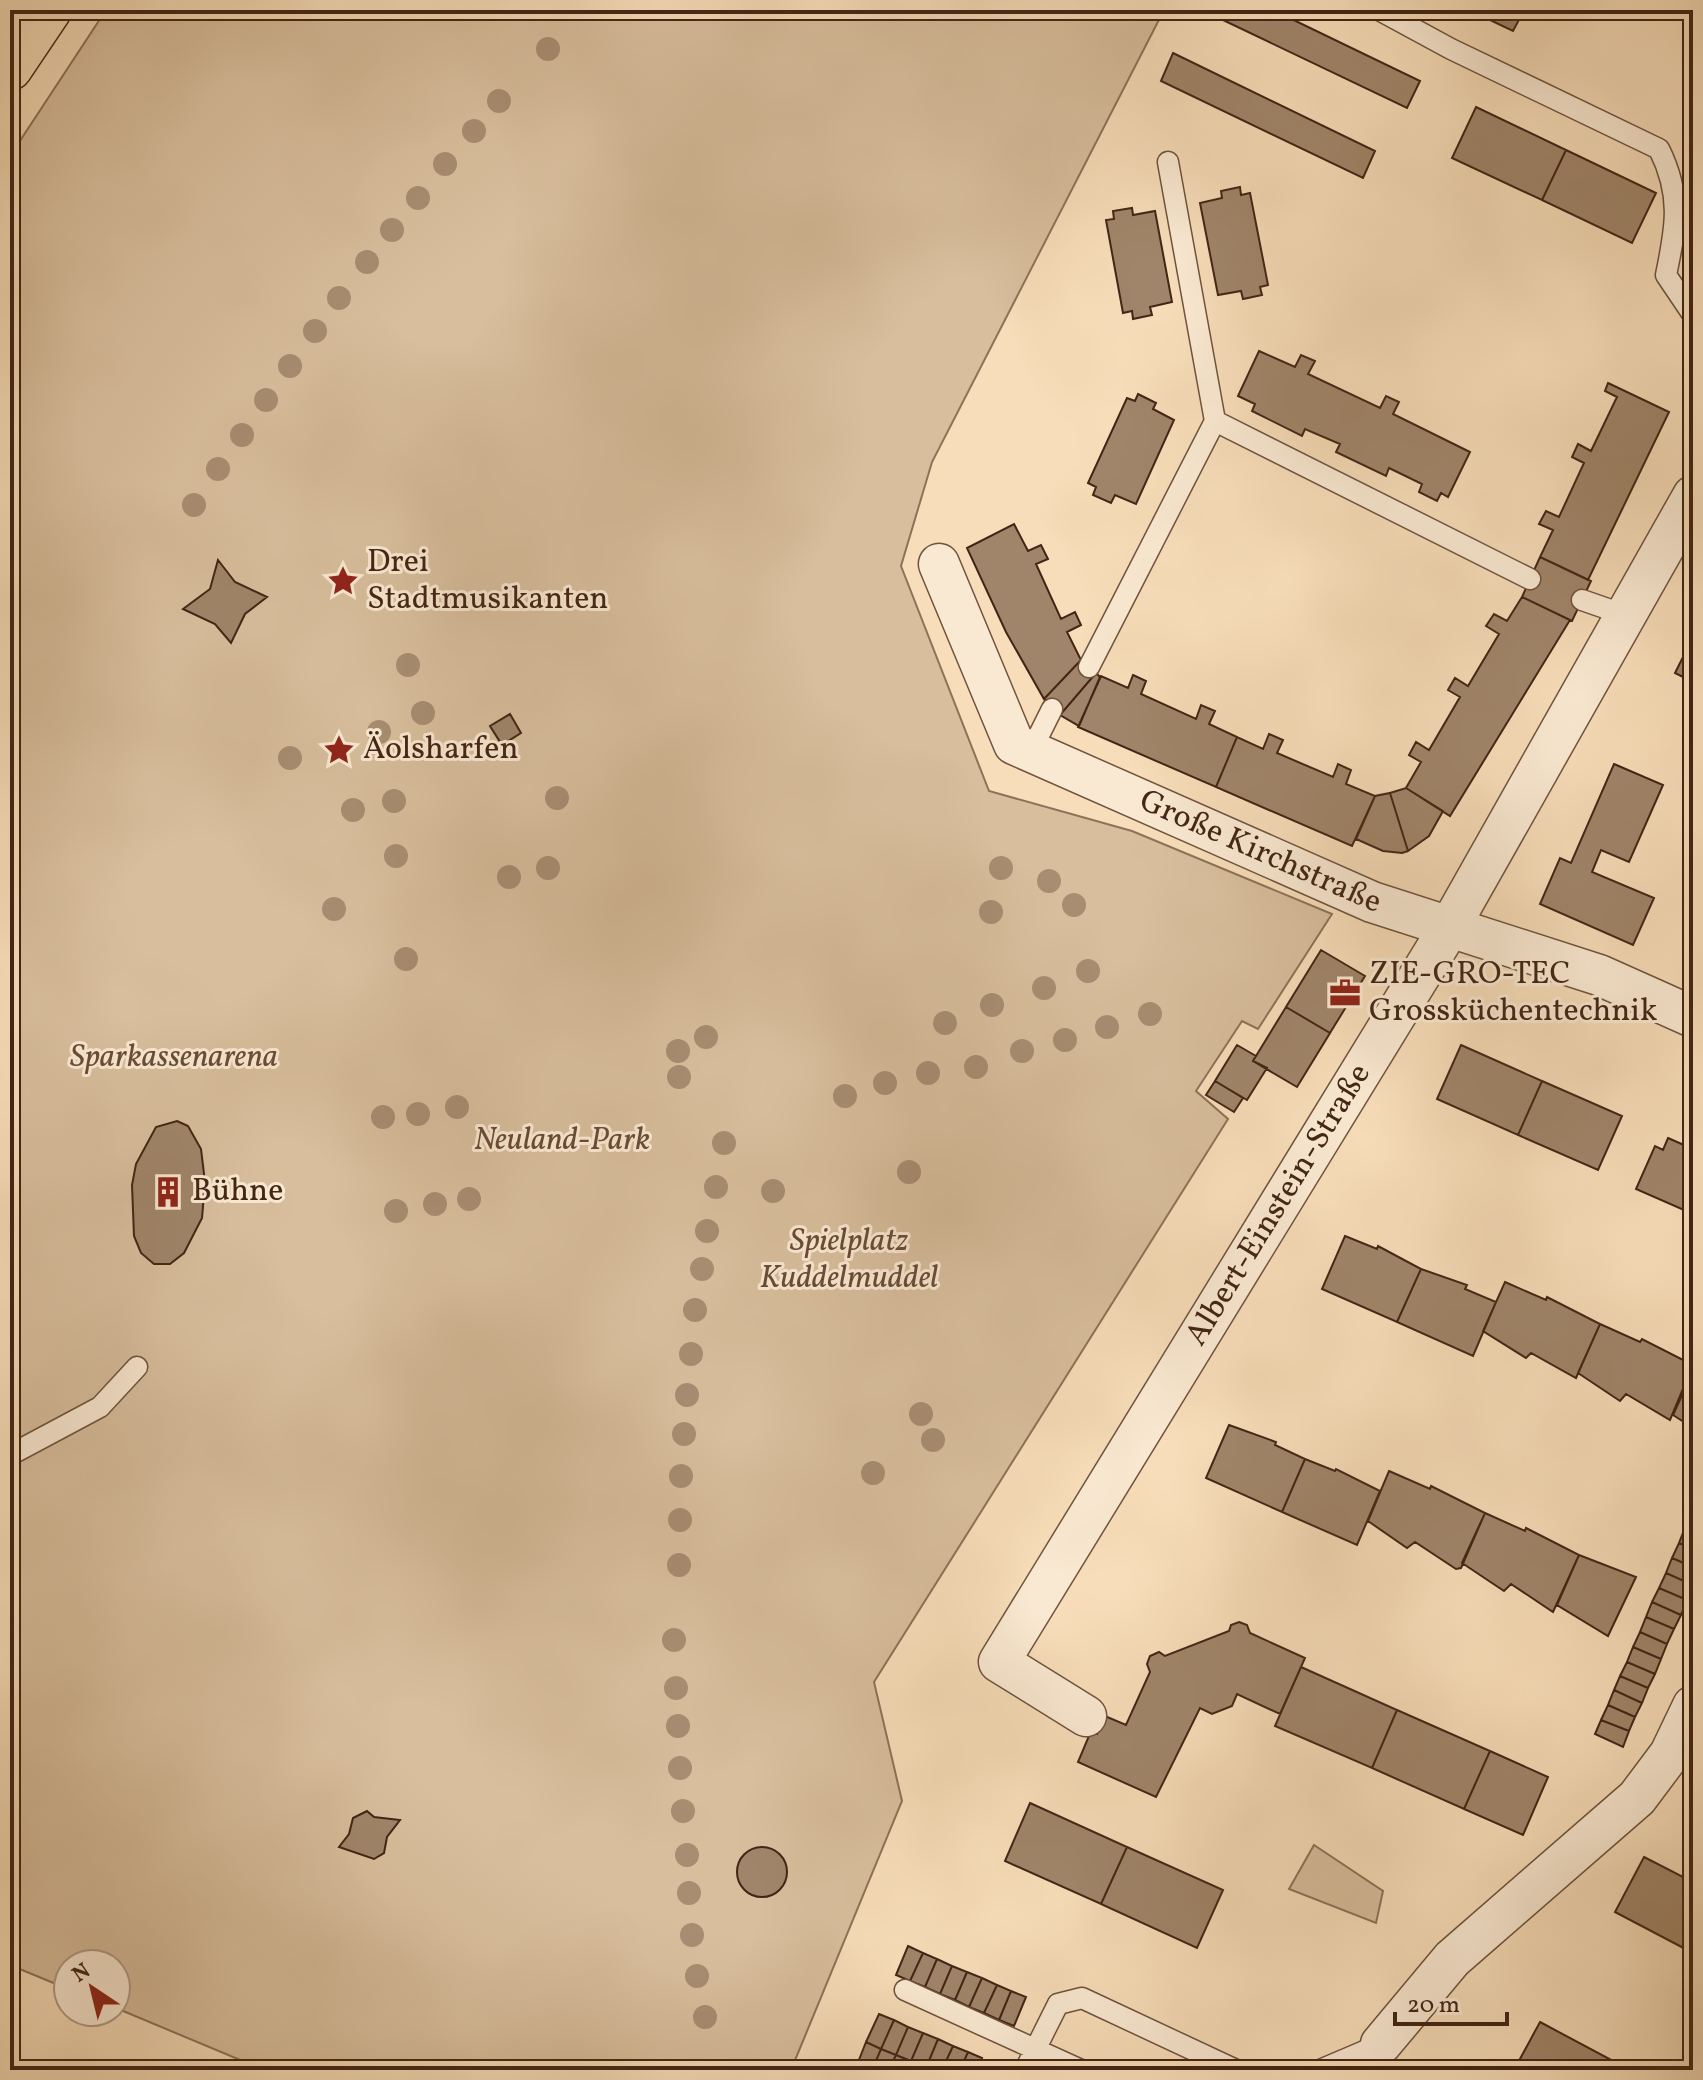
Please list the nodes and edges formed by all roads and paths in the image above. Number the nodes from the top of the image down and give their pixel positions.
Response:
1 (49, 10) edge
2 (1379, 10) edge
3 (10, 68) edge
4 (1168, 162) dead end
5 (1693, 315) edge
6 (1215, 421) junction
7 (1693, 496) edge
8 (939, 564) dead end
9 (1530, 579) dead end
10 (1582, 600) dead end
11 (1628, 616) junction
12 (1089, 667) dead end
13 (1052, 709) dead end
14 (1031, 751) junction
15 (1449, 928) junction
16 (1693, 1017) edge
17 (137, 1367) dead end
18 (10, 1455) edge
19 (1693, 1706) edge
20 (1086, 1716) dead end
21 (905, 1990) dead end
22 (1381, 2044) joint
23 (1035, 2049) junction
24 (1025, 2070) edge
25 (1081, 2070) edge
26 (1236, 2070) edge
27 (1320, 2070) edge

1 - 3 main road
2 - 5 lane
4 - 6 lane
6 - 9 lane
6 - 12 lane
7 - 11 street, Albert-Einstein-Straße
8 - 14 street, Große Kirchstraße
10 - 11 lane
11 - 15 street, Albert-Einstein-Straße
13 - 14 lane
14 - 15 street, Große Kirchstraße
15 - 16 street, Große Kirchstraße
15 - 20 street, Albert-Einstein-Straße
17 - 18 lane
19 - 22 street
21 - 23 lane
22 - 27 lane
23 - 24 lane
23 - 25 lane
23 - 26 lane

